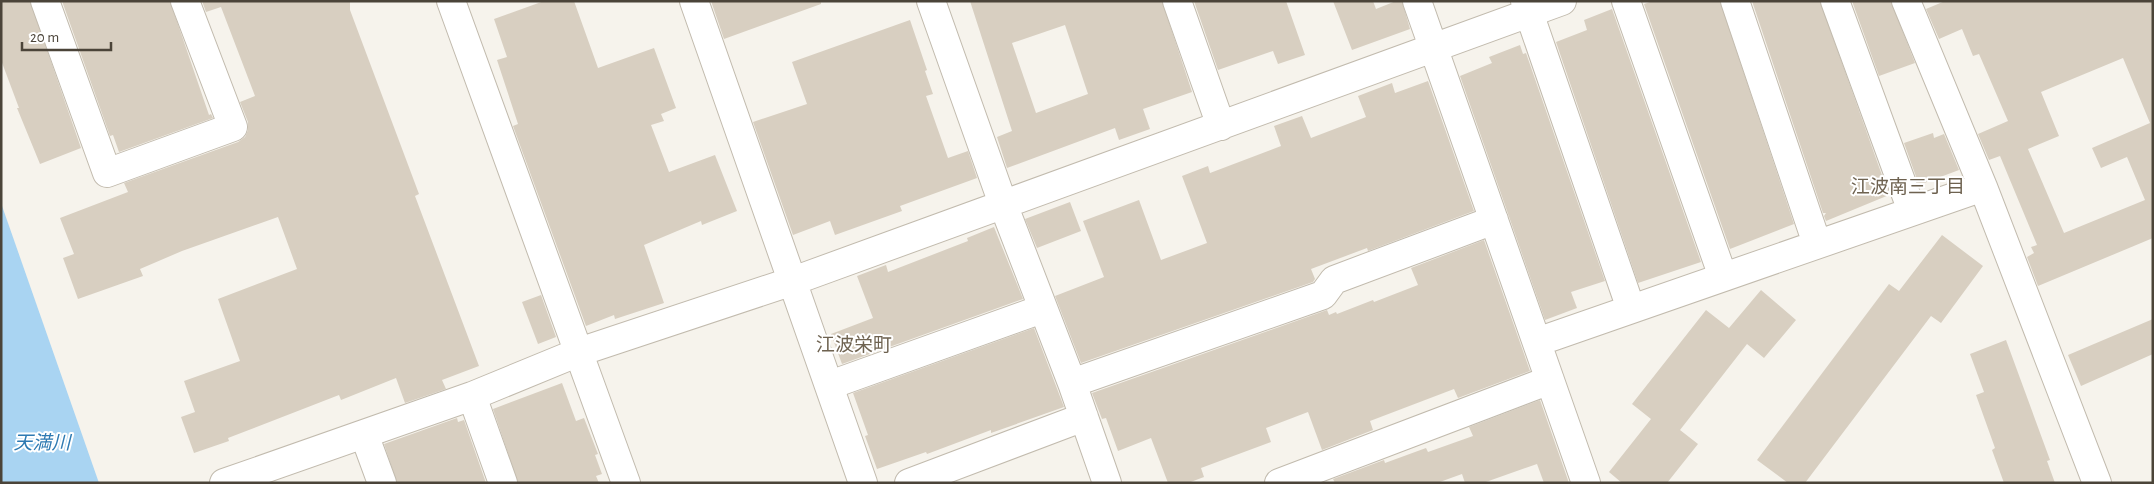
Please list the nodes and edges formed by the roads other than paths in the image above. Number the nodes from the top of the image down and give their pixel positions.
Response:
1 (45, 1) edge
2 (185, 1) edge
3 (451, 1) edge
4 (694, 1) edge
5 (931, 1) edge
6 (1177, 1) edge
7 (1418, 1) edge
8 (1562, 1) edge
9 (1626, 1) edge
10 (1736, 1) edge
11 (1835, 1) edge
12 (1906, 1) edge
13 (1527, 7) edge
14 (1434, 48) junction
15 (1221, 126) junction
16 (1983, 187) junction
17 (1003, 204) junction
18 (1912, 211) junction
19 (1494, 220) junction
20 (1817, 244) junction
21 (1723, 277) junction
22 (793, 281) junction
23 (1042, 309) junction
24 (1631, 309) junction
25 (1537, 342) junction
26 (579, 352) junction
27 (1550, 380) junction
28 (1072, 383) junction
29 (830, 385) junction
30 (472, 396) junction
31 (1084, 417) junction
32 (364, 434) junction
33 (224, 483) edge
34 (382, 483) edge
35 (503, 483) edge
36 (626, 483) edge
37 (863, 483) edge
38 (909, 483) edge
39 (1107, 483) edge
40 (1279, 483) edge
41 (1586, 483) edge
42 (2097, 483) edge

1 - 2 street
3 - 26 street
4 - 22 street
5 - 17 street
6 - 15 street
7 - 14 street
8 - 13 street
9 - 21 street
10 - 20 street
11 - 18 street
12 - 16 street
13 - 14 street
13 - 24 street
14 - 15 street
14 - 19 street
15 - 17 street
16 - 18 street
16 - 42 street
17 - 22 street
17 - 23 street
18 - 20 street
19 - 25 street
19 - 28 street
20 - 21 street
21 - 24 street
22 - 26 street
22 - 29 street
23 - 28 street
23 - 29 street
24 - 25 street
25 - 27 street
26 - 30 street
26 - 36 street
27 - 40 street
27 - 41 street
28 - 31 street
29 - 37 street
30 - 32 street
30 - 35 street
31 - 38 street
31 - 39 street
32 - 33 street
32 - 34 street

